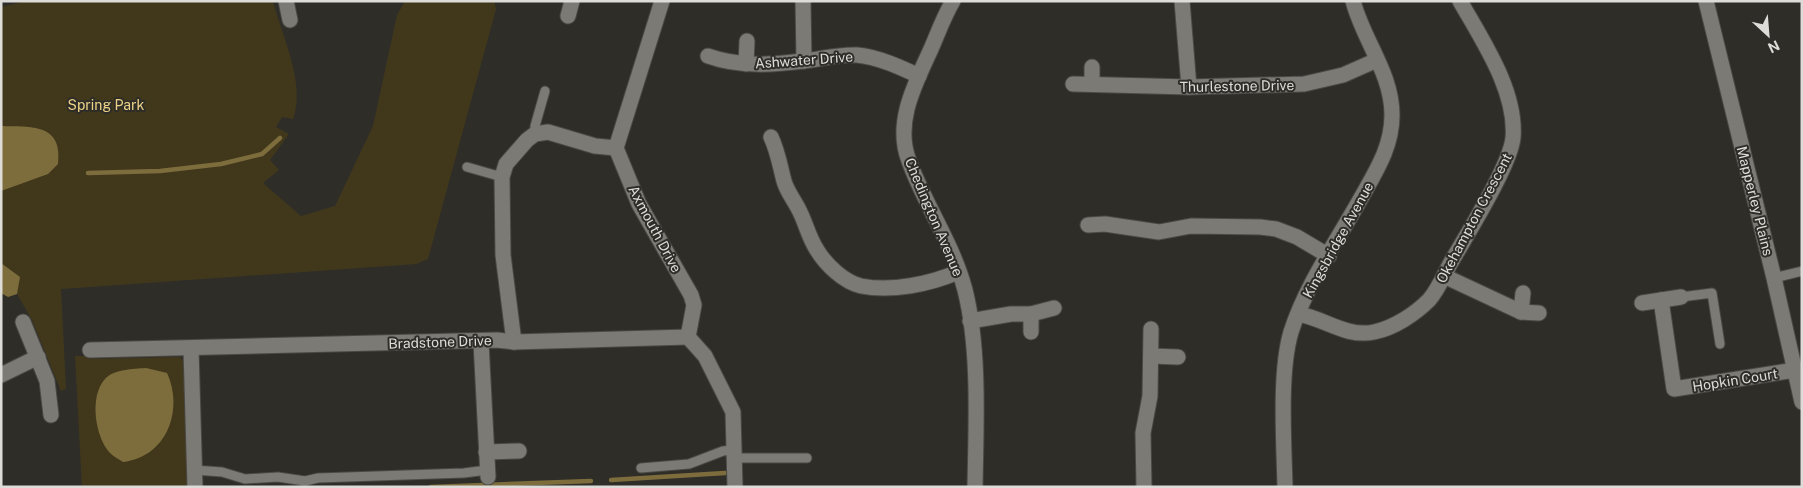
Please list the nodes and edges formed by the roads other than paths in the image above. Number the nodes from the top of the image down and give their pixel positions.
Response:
1 (286, 1) edge
2 (662, 1) edge
3 (803, 1) edge
4 (953, 1) edge
5 (1182, 1) edge
6 (1352, 1) edge
7 (1460, 1) edge
8 (1706, 1) edge
9 (290, 20) dead end
10 (747, 41) dead end
11 (708, 56) dead end
12 (1377, 60) junction
13 (804, 61) junction
14 (746, 64) junction
15 (1092, 67) dead end
16 (919, 76) junction
17 (1072, 84) dead end
18 (1092, 84) junction
19 (1189, 87) junction
20 (545, 91) dead end
21 (535, 134) junction
22 (780, 144) dead end
23 (616, 148) junction
24 (467, 167) dead end
25 (502, 177) junction
26 (1088, 225) dead end
27 (1329, 256) junction
28 (958, 272) junction
29 (1802, 272) edge
30 (1444, 276) junction
31 (1774, 278) junction
32 (1523, 293) dead end
33 (1681, 297) joint
34 (1661, 300) junction
35 (1642, 303) dead end
36 (1054, 308) dead end
37 (1521, 312) junction
38 (1539, 313) dead end
39 (1031, 314) junction
40 (1298, 314) junction
41 (970, 321) junction
42 (23, 322) dead end
43 (1151, 329) dead end
44 (1031, 332) dead end
45 (688, 336) junction
46 (481, 342) junction
47 (514, 342) junction
48 (1720, 344) dead end
49 (191, 349) junction
50 (90, 350) dead end
51 (1152, 356) junction
52 (38, 357) junction
53 (1178, 357) dead end
54 (1796, 370) junction
55 (1, 374) edge
56 (1802, 402) edge
57 (51, 415) dead end
58 (519, 451) dead end
59 (486, 452) junction
60 (734, 454) junction
61 (807, 458) dead end
62 (640, 468) dead end
63 (194, 470) junction
64 (487, 473) joint
65 (195, 487) edge
66 (735, 487) edge
67 (975, 487) edge
68 (1144, 487) edge
69 (1285, 487) edge

1 - 9 street
2 - 23 street
3 - 13 street
4 - 16 street, Chedington Avenue
5 - 19 street
6 - 12 street, Kingsbridge Avenue
7 - 30 street, Okehampton Crescent
8 - 31 street, Mapperley Plains
10 - 14 street, Ashwater Drive
11 - 14 street, Ashwater Drive
12 - 19 street, Thurlestone Drive
12 - 27 street, Kingsbridge Avenue
13 - 14 street, Ashwater Drive
13 - 16 street, Ashwater Drive
15 - 18 street
16 - 28 street, Chedington Avenue
17 - 18 street, Thurlestone Drive
18 - 19 street, Thurlestone Drive
20 - 21 lane
21 - 23 street
21 - 25 street
22 - 28 street
23 - 45 street, Axmouth Drive
24 - 25 lane
25 - 47 street
26 - 27 street
27 - 40 street, Kingsbridge Avenue
28 - 41 street, Chedington Avenue
29 - 31 lane
30 - 37 street
30 - 40 street, Okehampton Crescent
31 - 54 street, Mapperley Plains
32 - 37 street
33 - 34 street
33 - 48 lane
34 - 35 street
34 - 54 street, Hopkin Court
36 - 39 street
37 - 38 street
39 - 41 street
39 - 44 street
40 - 69 street, Kingsbridge Avenue
41 - 67 street, Chedington Avenue
42 - 52 street
43 - 51 street
45 - 47 street, Bradstone Drive
45 - 60 street
46 - 47 street, Bradstone Drive
46 - 49 street, Bradstone Drive
46 - 59 street
49 - 50 street, Bradstone Drive
49 - 63 street
51 - 53 street
51 - 68 street
52 - 55 street
52 - 57 street
54 - 56 street, Mapperley Plains
58 - 59 street
59 - 64 street
60 - 61 lane
60 - 62 lane
60 - 66 street
63 - 64 lane
63 - 65 street

